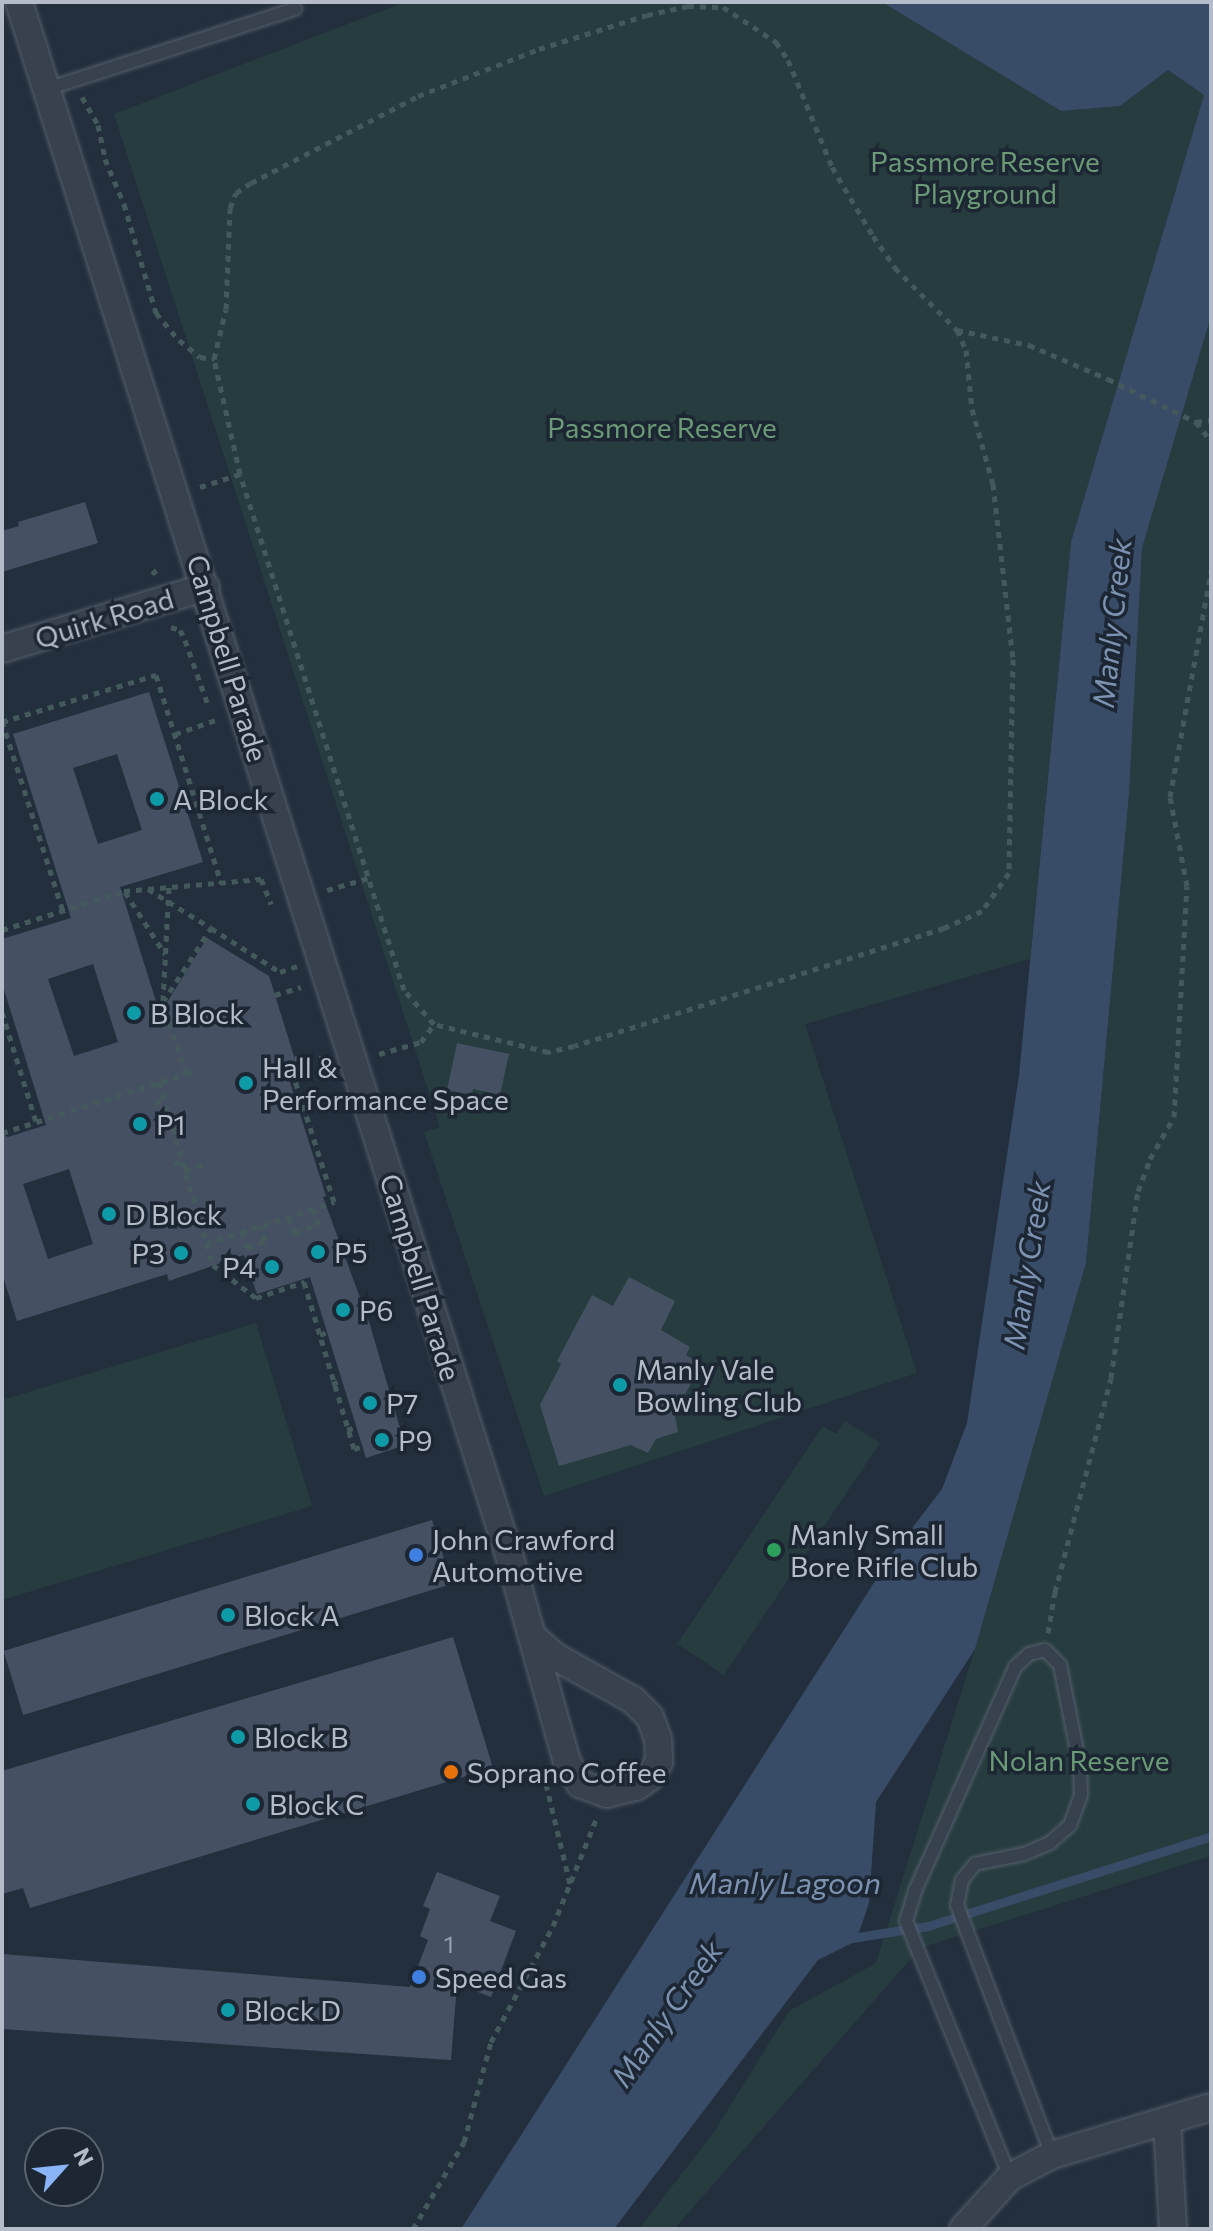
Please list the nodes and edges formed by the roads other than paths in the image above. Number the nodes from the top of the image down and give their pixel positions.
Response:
1 (19, 2) edge
2 (295, 9) dead end
3 (47, 89) junction
4 (206, 587) junction
5 (2, 649) edge
6 (532, 1636) junction
7 (1211, 2107) edge
8 (1167, 2121) junction
9 (1052, 2155) junction
10 (1010, 2177) junction
11 (963, 2229) edge
12 (1173, 2229) edge

1 - 3 street, Campbell Parade
2 - 3 lane
3 - 4 street, Campbell Parade
4 - 5 street, Quirk Road
4 - 6 street, Campbell Parade
6 - 6 street, Campbell Parade
7 - 8 street
8 - 9 street
8 - 12 street
9 - 10 street
9 - 10 lane
10 - 11 street

